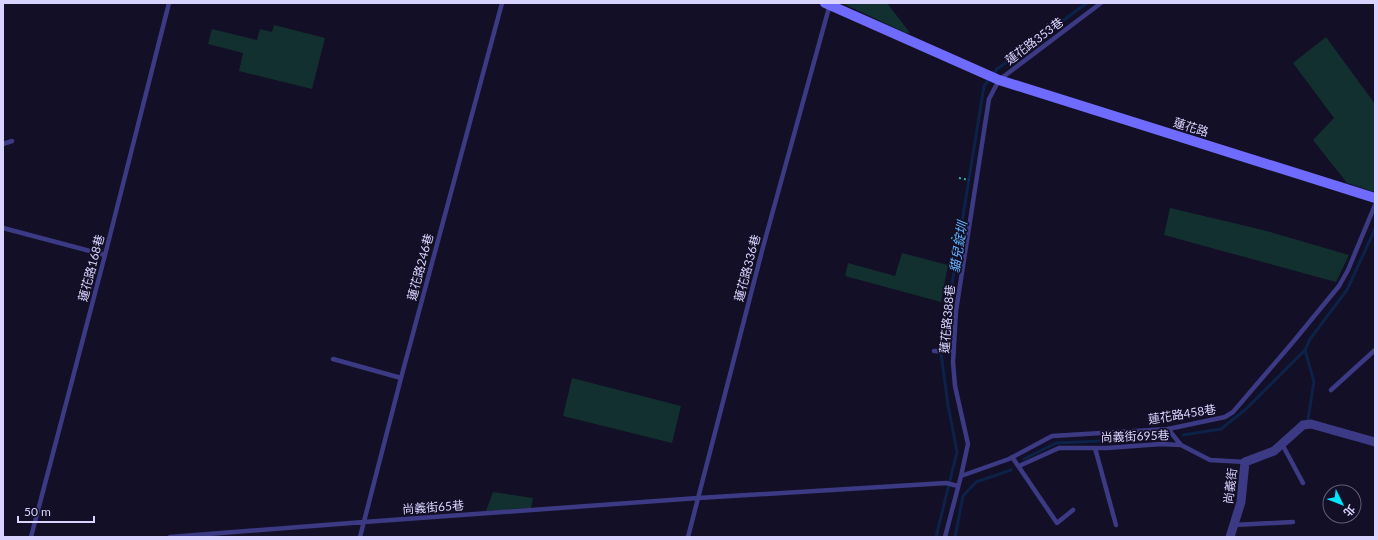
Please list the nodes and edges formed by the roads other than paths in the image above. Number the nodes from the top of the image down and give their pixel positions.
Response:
1 (169, 3) edge
2 (502, 3) edge
3 (1101, 3) edge
4 (828, 4) edge
5 (999, 80) junction
6 (12, 141) dead end
7 (3, 144) edge
8 (1375, 198) edge
9 (1375, 205) edge
10 (3, 228) edge
11 (105, 255) junction
12 (1375, 350) edge
13 (934, 351) dead end
14 (954, 352) junction
15 (333, 358) dead end
16 (401, 378) junction
17 (1331, 390) dead end
18 (1168, 429) junction
19 (1375, 442) edge
20 (1282, 444) junction
21 (1181, 445) junction
22 (1095, 448) junction
23 (1012, 457) junction
24 (1245, 462) junction
25 (1019, 466) junction
26 (961, 476) junction
27 (1303, 483) dead end
28 (958, 486) junction
29 (698, 498) junction
30 (1073, 510) dead end
31 (364, 522) junction
32 (1293, 522) dead end
33 (1116, 525) dead end
34 (1234, 525) junction
35 (31, 537) edge
36 (170, 537) edge
37 (360, 537) edge
38 (688, 537) edge
39 (945, 537) edge
40 (1230, 537) edge

1 - 11 lane, 蓮花路168巷
2 - 16 lane, 蓮花路246巷
3 - 5 lane, 蓮花路353巷
4 - 5 street, 蓮花路
4 - 29 lane, 蓮花路336巷
5 - 8 street, 蓮花路
5 - 14 lane, 蓮花路388巷
6 - 7 lane
9 - 18 lane, 蓮花路458巷
10 - 11 lane
11 - 35 lane, 蓮花路168巷
12 - 17 lane
13 - 14 lane
14 - 26 lane, 蓮花路388巷
15 - 16 lane
16 - 31 lane, 蓮花路246巷
18 - 21 lane
18 - 23 lane, 蓮花路458巷
19 - 20 street, 尚義街
20 - 24 street, 尚義街
20 - 27 lane
21 - 22 lane, 尚義街695巷
21 - 24 lane, 尚義街695巷
22 - 25 lane, 尚義街695巷
22 - 33 lane, 尚義街695巷
23 - 25 lane
23 - 26 lane, 蓮花路458巷
24 - 34 street, 尚義街
25 - 30 lane
26 - 28 lane, 蓮花路388巷
28 - 29 lane, 尚義街65巷
28 - 39 lane, 蓮花路388巷
29 - 31 lane, 尚義街65巷
29 - 38 lane, 蓮花路336巷
31 - 36 lane, 尚義街65巷
31 - 37 lane, 蓮花路246巷
32 - 34 lane
34 - 40 street, 尚義街

